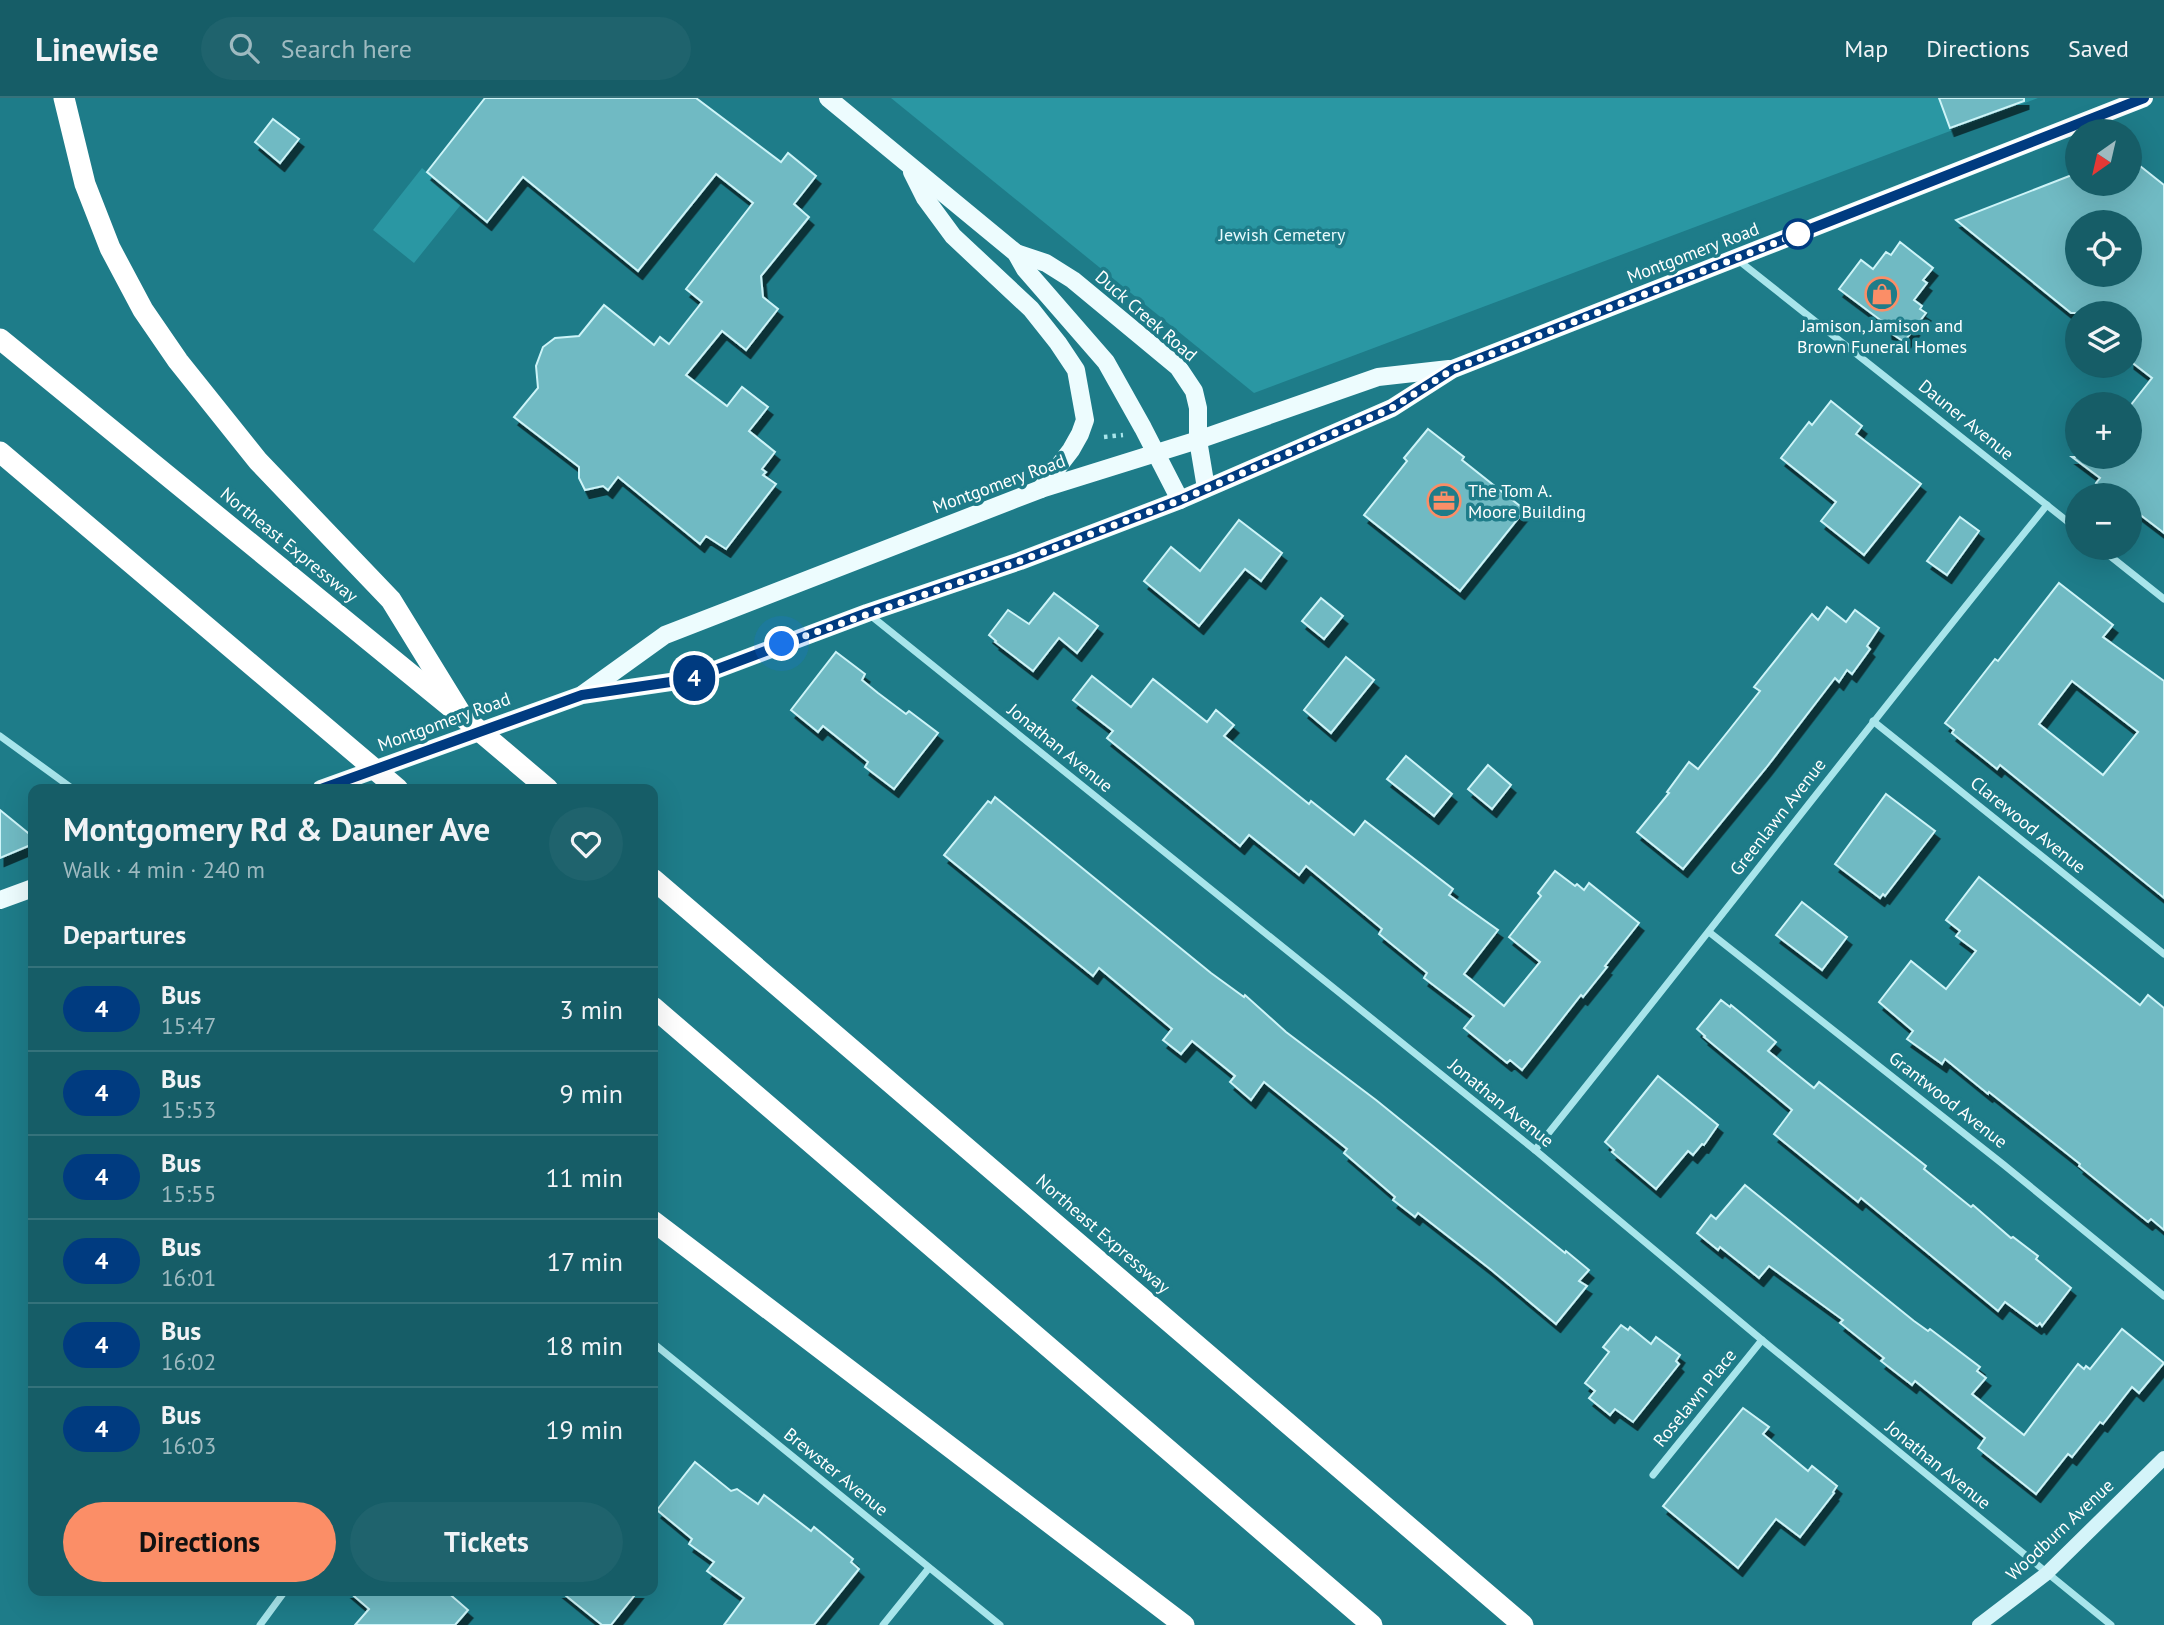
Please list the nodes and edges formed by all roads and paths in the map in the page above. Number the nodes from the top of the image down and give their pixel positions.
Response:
1 (64, 98) edge
2 (828, 98) edge
3 (2144, 98) edge
4 (907, 163) junction
5 (1016, 253) junction
6 (1736, 258) junction
7 (0, 339) edge
8 (1453, 369) junction
9 (1199, 440) junction
10 (0, 452) edge
11 (1156, 454) junction
12 (1206, 488) junction
13 (1041, 489) junction
14 (1180, 500) junction
15 (2047, 505) junction
16 (2065, 519) edge
17 (2115, 560) edge
18 (2164, 599) edge
19 (867, 613) junction
20 (582, 695) junction
21 (463, 717) junction
22 (1873, 721) junction
23 (0, 736) edge
24 (66, 784) edge
25 (335, 784) edge
26 (392, 784) edge
27 (542, 784) edge
28 (658, 883) edge
29 (28, 890) edge
30 (0, 900) edge
31 (1709, 932) junction
32 (2164, 954) edge
33 (658, 1011) edge
34 (1535, 1150) junction
35 (658, 1225) edge
36 (2164, 1296) edge
37 (1762, 1340) junction
38 (658, 1347) edge
39 (2164, 1458) edge
40 (1653, 1475) dead end
41 (929, 1568) junction
42 (2046, 1574) junction
43 (281, 1596) edge
44 (260, 1625) edge
45 (883, 1625) edge
46 (1000, 1625) edge
47 (1184, 1625) edge
48 (1372, 1625) edge
49 (1523, 1625) edge
50 (1979, 1625) edge
51 (2111, 1625) edge

1 - 21 highway
2 - 4 main road, Duck Creek Road
3 - 6 main road, Montgomery Road
4 - 5 main road, Duck Creek Road
4 - 13 main road
5 - 9 main road, Duck Creek Road
5 - 11 main road, Duck Creek Road
6 - 8 main road, Montgomery Road
6 - 15 street, Dauner Avenue
7 - 21 highway, Northeast Expressway
8 - 9 main road, Montgomery Road
8 - 12 main road, Montgomery Road
9 - 11 main road, Montgomery Road
9 - 12 main road, Duck Creek Road
10 - 26 highway
11 - 13 main road, Montgomery Road
11 - 14 main road, Duck Creek Road
12 - 14 main road, Montgomery Road
13 - 20 main road, Montgomery Road
14 - 19 main road, Montgomery Road
15 - 16 street, Dauner Avenue
15 - 22 street, Greenlawn Avenue
17 - 18 street
19 - 20 main road, Montgomery Road
19 - 34 street, Jonathan Avenue
20 - 25 main road, Montgomery Road
21 - 27 highway, Northeast Expressway
22 - 31 street, Greenlawn Avenue
22 - 32 street, Clarewood Avenue
23 - 24 street
28 - 49 highway, Northeast Expressway
29 - 30 main road
31 - 34 street, Greenlawn Avenue
31 - 36 street, Grantwood Avenue
33 - 48 highway
34 - 37 street, Jonathan Avenue
35 - 47 highway
37 - 40 street, Roselawn Place
37 - 42 street, Jonathan Avenue
38 - 41 street, Brewster Avenue
39 - 42 street, Woodburn Avenue
41 - 45 street
41 - 46 street, Brewster Avenue
42 - 50 street, Woodburn Avenue
42 - 51 street, Jonathan Avenue
43 - 44 street

